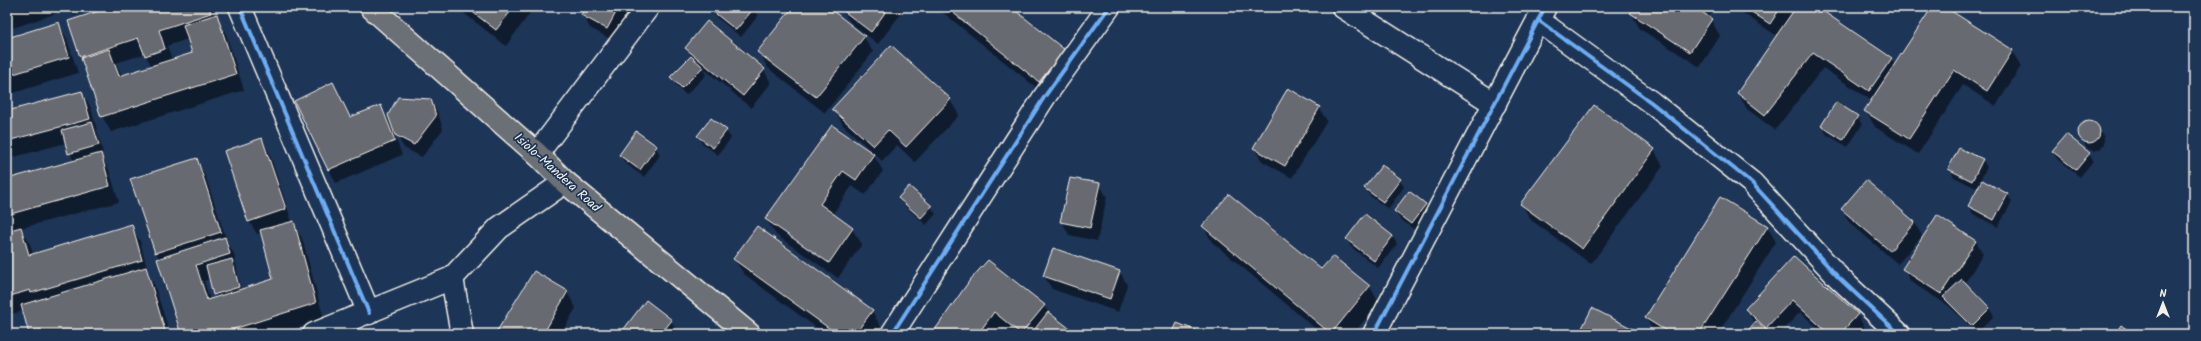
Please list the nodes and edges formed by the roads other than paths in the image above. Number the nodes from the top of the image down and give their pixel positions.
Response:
1 (240, 7) edge
2 (370, 7) edge
3 (648, 7) edge
4 (1109, 7) edge
5 (1343, 7) edge
6 (1541, 13) edge
7 (1495, 104) junction
8 (537, 154) junction
9 (565, 182) junction
10 (452, 278) junction
11 (369, 313) junction
12 (314, 334) edge
13 (462, 334) edge
14 (749, 334) edge
15 (892, 334) edge
16 (1374, 334) edge
17 (1900, 334) edge

1 - 11 street
2 - 8 highway, Isiolo-Mandera Road
3 - 8 street
4 - 15 street
5 - 7 street
6 - 7 street
6 - 17 street
7 - 16 street
8 - 9 highway, Isiolo-Mandera Road
9 - 10 street
9 - 14 highway, Isiolo-Mandera Road
10 - 11 street
10 - 13 street
11 - 12 street

